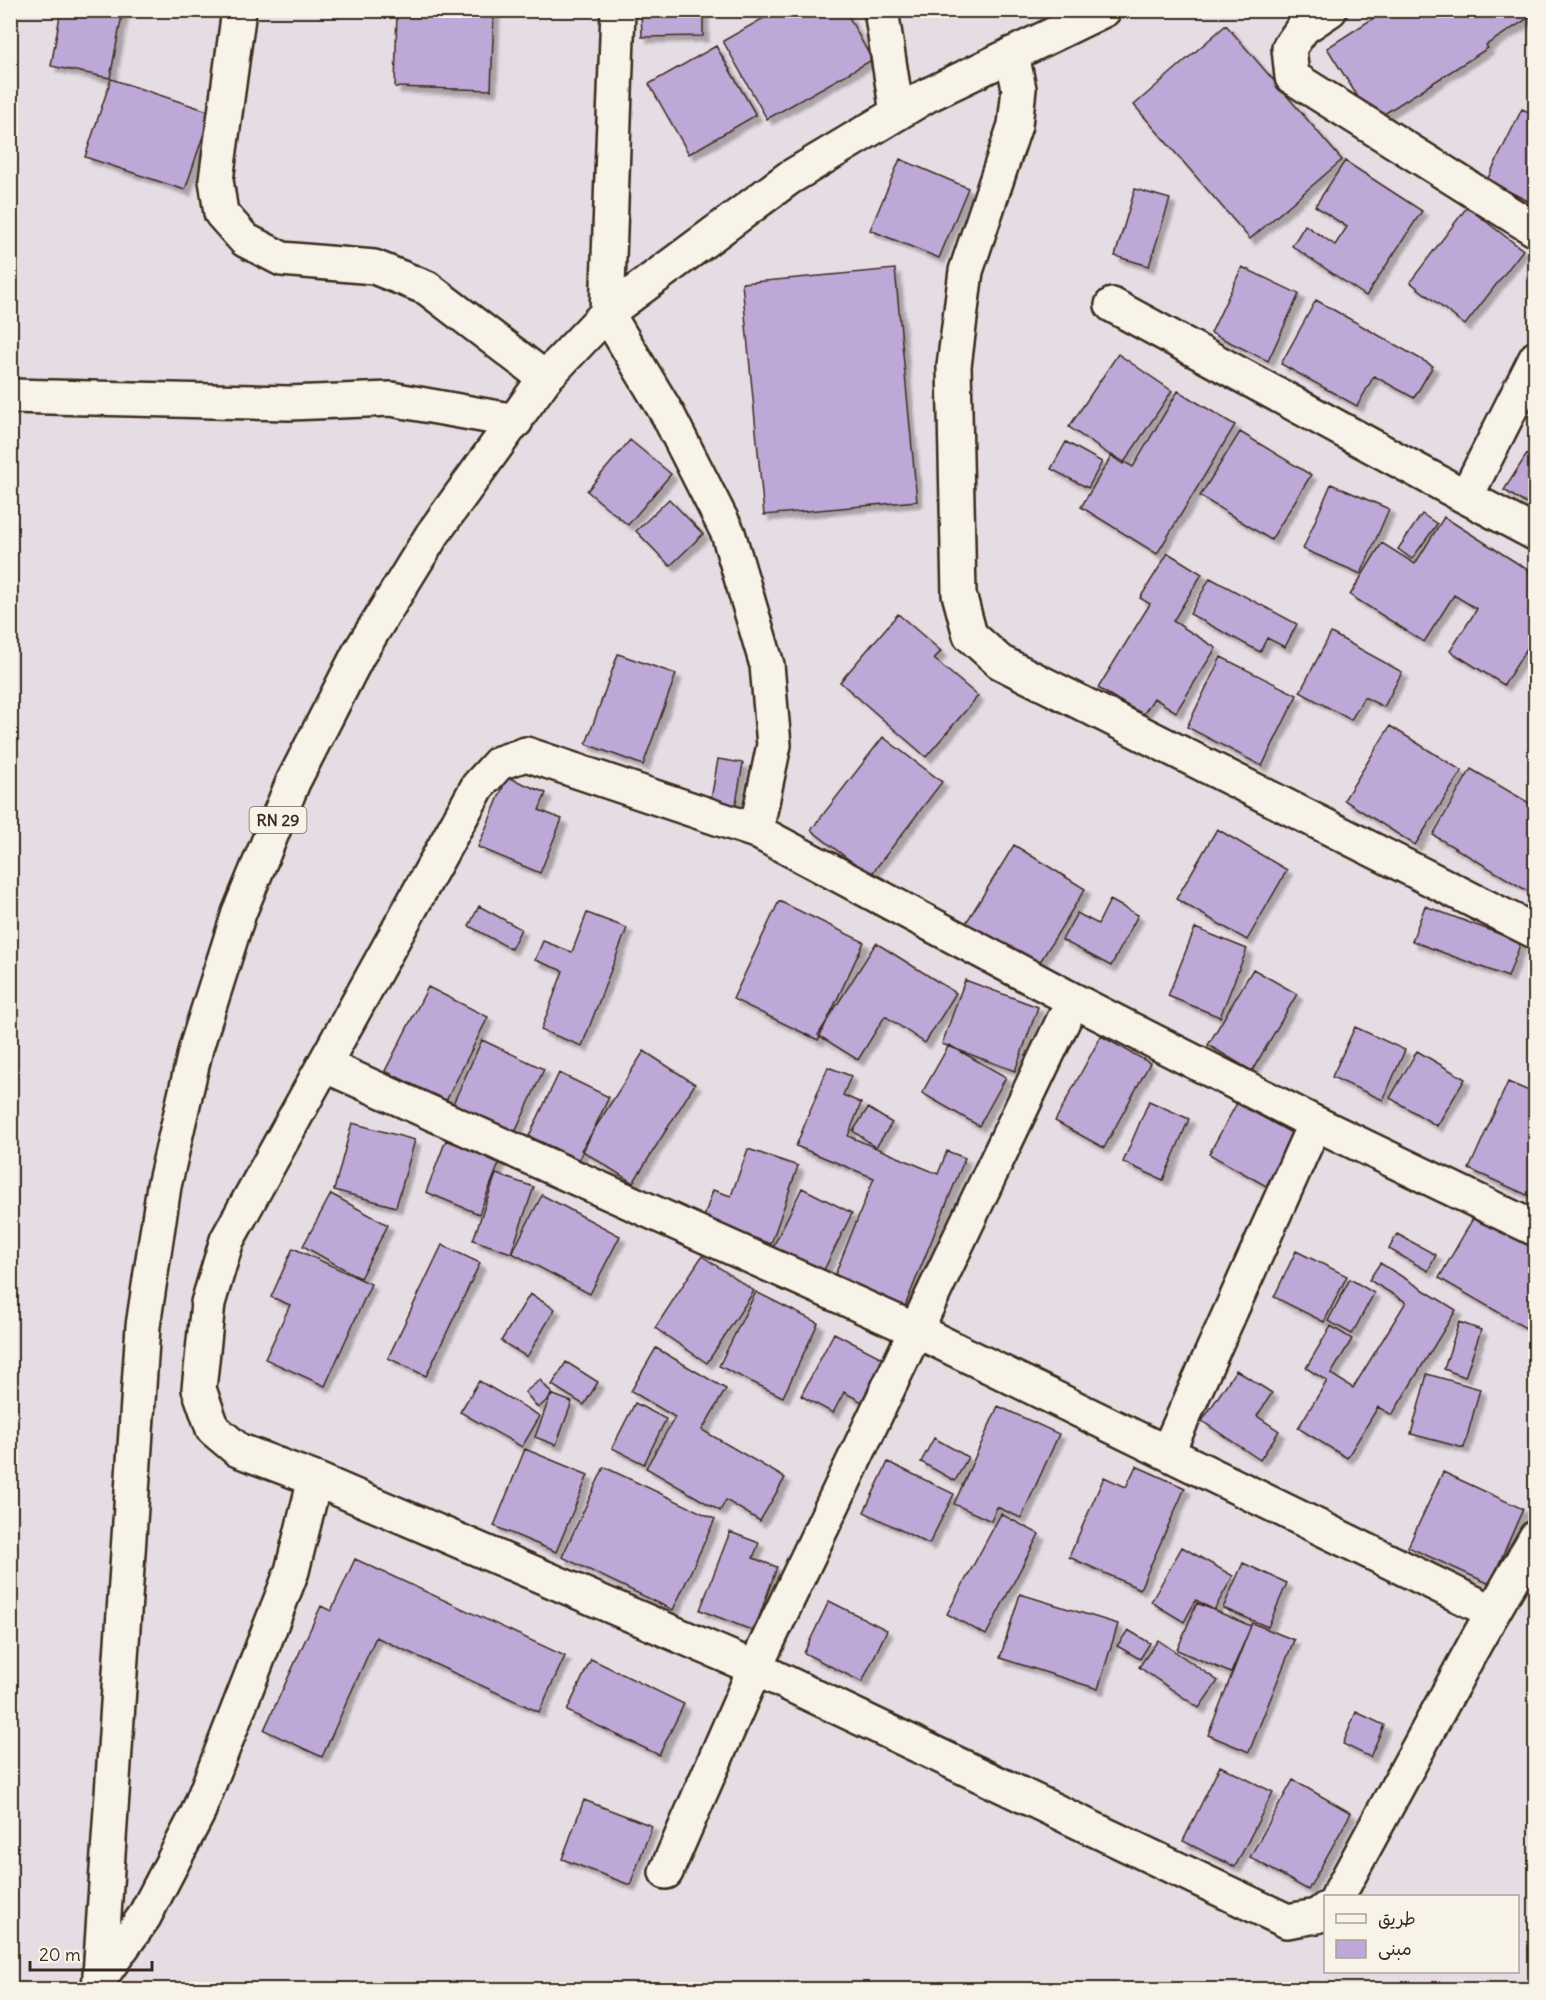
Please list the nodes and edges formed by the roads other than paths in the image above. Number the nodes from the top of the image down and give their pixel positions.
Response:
1 (239, 10) edge
2 (618, 10) edge
3 (881, 10) edge
4 (1104, 10) edge
5 (1330, 10) edge
6 (1012, 54) junction
7 (897, 113) junction
8 (1536, 230) edge
9 (1112, 305) dead end
10 (607, 313) junction
11 (1536, 358) edge
12 (545, 378) junction
13 (10, 396) edge
14 (516, 421) junction
15 (1466, 497) junction
16 (1536, 534) edge
17 (756, 831) junction
18 (1536, 932) edge
19 (1073, 1000) junction
20 (324, 1065) junction
21 (1315, 1123) junction
22 (1536, 1228) edge
23 (915, 1330) junction
24 (1167, 1453) junction
25 (315, 1479) junction
26 (1536, 1537) edge
27 (1493, 1612) junction
28 (755, 1668) junction
29 (666, 1872) dead end
30 (1339, 1895) edge
31 (1324, 1911) edge
32 (100, 1983) edge

1 - 12 street
2 - 10 street
3 - 7 street
4 - 6 street, RN 29
5 - 8 street
6 - 7 street, RN 29
6 - 18 street
7 - 10 street, RN 29
9 - 15 street
10 - 12 street, RN 29
10 - 17 street
11 - 15 street
12 - 14 street, RN 29
13 - 14 street
14 - 32 street, RN 29
15 - 16 street
17 - 19 street
17 - 20 street
19 - 21 street
19 - 23 street
20 - 23 street
20 - 25 street
21 - 22 street
21 - 24 street
23 - 24 street
23 - 28 street
24 - 27 street
25 - 28 street
25 - 32 street
26 - 27 street
27 - 30 street
28 - 29 street
28 - 31 street

